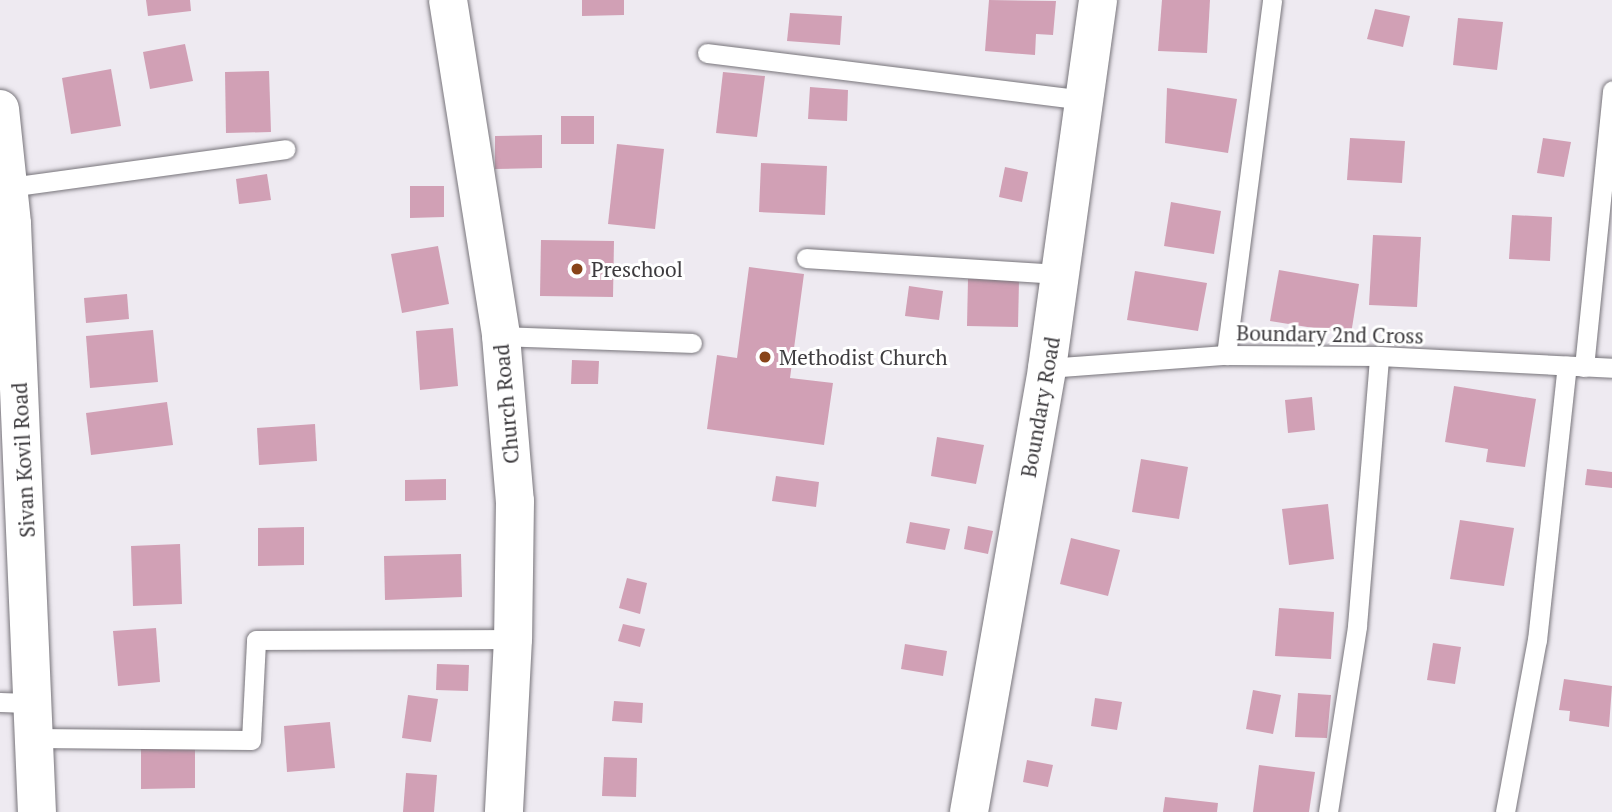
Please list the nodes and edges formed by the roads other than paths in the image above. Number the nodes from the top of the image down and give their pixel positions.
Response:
1 (448, 0) edge
2 (1098, 0) edge
3 (1272, 0) edge
4 (707, 53) dead end
5 (1612, 90) edge
6 (1083, 100) junction
7 (0, 108) edge
8 (285, 149) dead end
9 (7, 212) edge
10 (806, 258) dead end
11 (1060, 274) junction
12 (500, 336) junction
13 (692, 343) dead end
14 (1226, 355) junction
15 (1379, 356) junction
16 (1576, 366) junction
17 (1047, 368) junction
18 (1612, 368) edge
19 (513, 639) junction
20 (23, 714) edge
21 (37, 812) edge
22 (504, 812) edge
23 (969, 812) edge
24 (1328, 812) edge
25 (1505, 812) edge

1 - 12 street, Church Road
2 - 6 street, Boundary Road
3 - 14 lane
4 - 6 lane
5 - 16 lane
6 - 11 street, Boundary Road
7 - 9 street, Sivan Kovil Road
8 - 9 lane
9 - 20 street, Sivan Kovil Road
10 - 11 lane
11 - 17 street, Boundary Road
12 - 13 lane
12 - 19 street, Church Road
14 - 15 lane, Boundary 2nd Cross
14 - 17 lane, Boundary 2nd Cross
15 - 16 lane, Boundary 2nd Cross
15 - 24 lane
16 - 18 lane, Boundary 2nd Cross
16 - 25 lane
17 - 23 street, Boundary Road
19 - 20 lane
19 - 22 street, Church Road
20 - 21 street, Sivan Kovil Road

